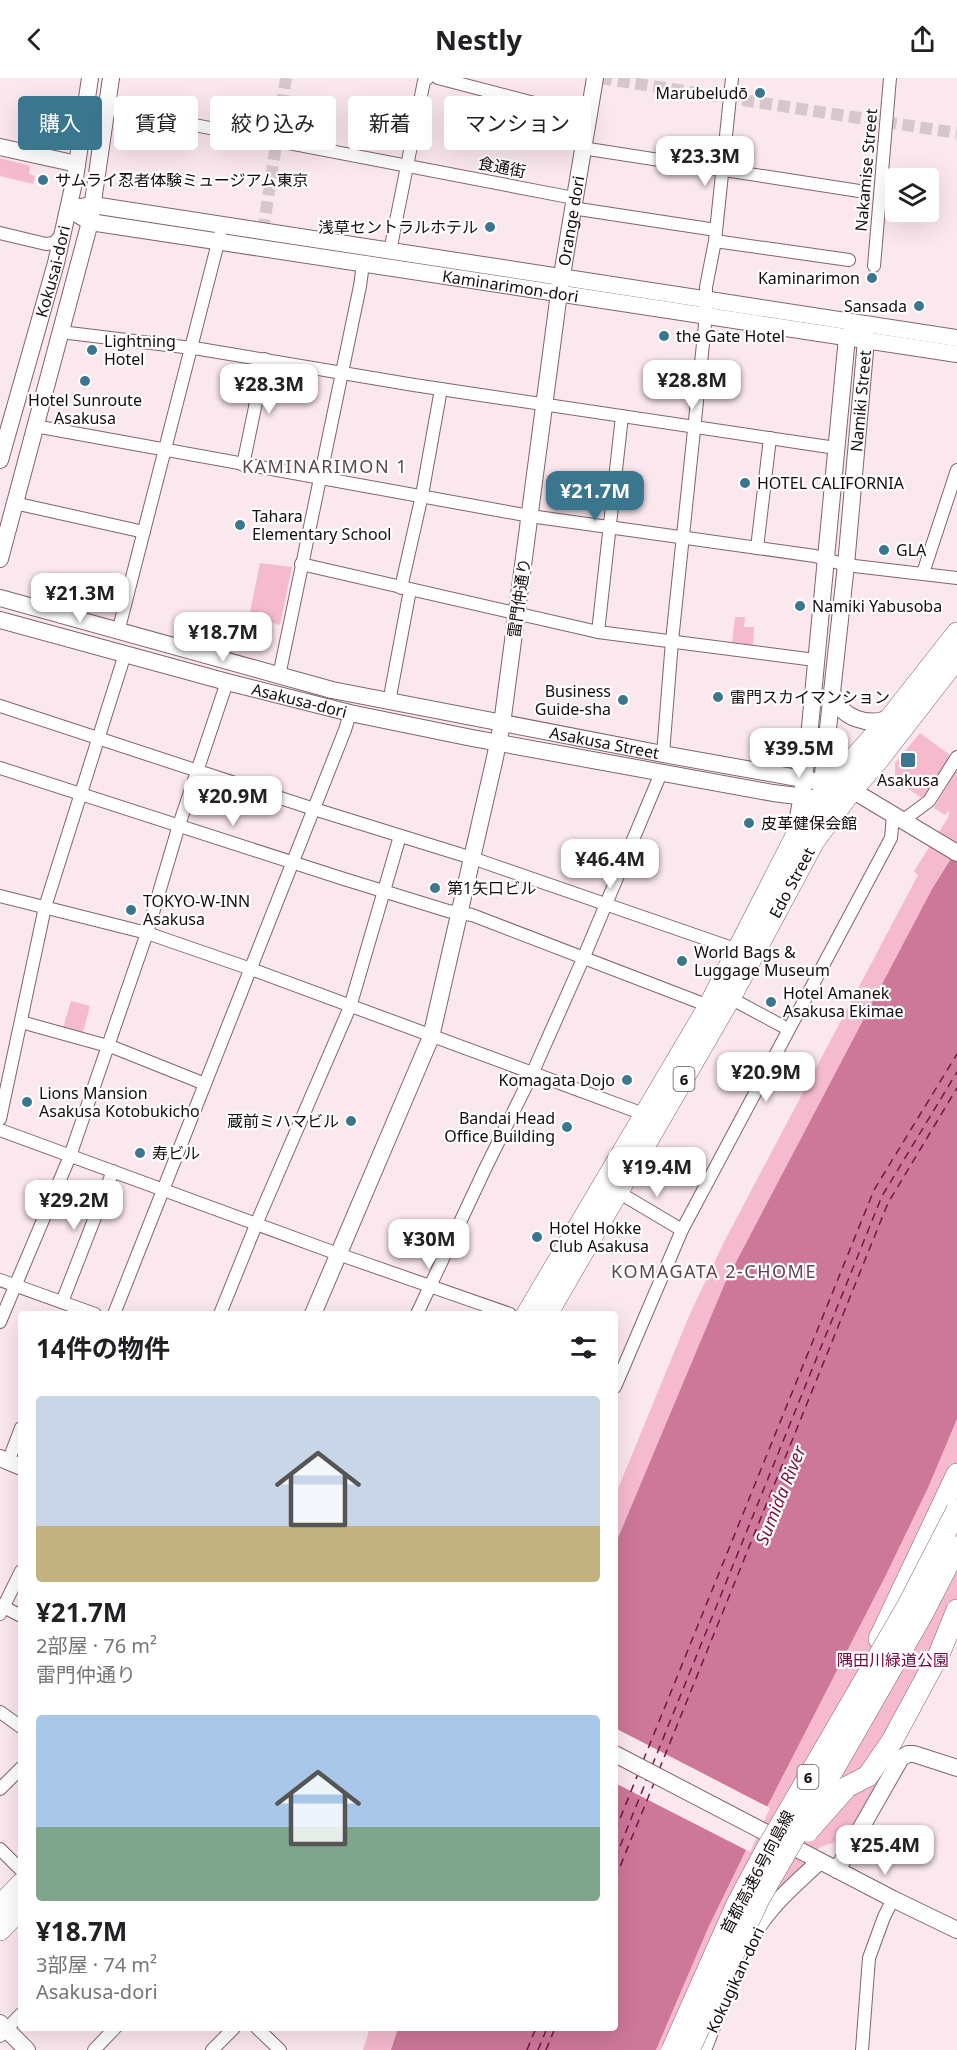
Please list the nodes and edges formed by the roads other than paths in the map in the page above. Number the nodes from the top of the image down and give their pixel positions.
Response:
1 (90, 78) edge
2 (111, 78) edge
3 (428, 78) edge
4 (438, 78) edge
5 (595, 78) edge
6 (732, 78) edge
7 (890, 78) edge
8 (507, 96) edge
9 (591, 100) edge
10 (106, 108) junction
11 (0, 147) edge
12 (591, 149) edge
13 (582, 150) edge
14 (77, 164) junction
15 (406, 166) junction
16 (722, 170) junction
17 (859, 191) dead end
18 (573, 203) junction
19 (93, 205) junction
20 (69, 209) junction
21 (90, 222) junction
22 (222, 225) junction
23 (0, 233) edge
24 (715, 236) junction
25 (219, 242) junction
26 (390, 250) junction
27 (849, 260) dead end
28 (363, 264) junction
29 (874, 266) dead end
30 (560, 285) junction
31 (706, 307) junction
32 (861, 323) junction
33 (61, 332) junction
34 (847, 337) junction
35 (957, 338) edge
36 (866, 340) junction
37 (191, 348) junction
38 (957, 354) edge
39 (265, 359) junction
40 (342, 373) junction
41 (441, 389) junction
42 (544, 404) junction
43 (622, 416) junction
44 (5, 418) edge
45 (35, 426) junction
46 (695, 427) junction
47 (770, 438) junction
48 (836, 448) junction
49 (165, 450) junction
50 (0, 460) edge
51 (243, 465) junction
52 (957, 470) edge
53 (321, 478) junction
54 (422, 495) junction
55 (14, 503) junction
56 (530, 516) junction
57 (609, 528) junction
58 (144, 532) junction
59 (683, 539) junction
60 (757, 548) junction
61 (0, 559) edge
62 (826, 559) junction
63 (301, 564) junction
64 (846, 565) junction
65 (923, 573) junction
66 (957, 578) edge
67 (405, 589) junction
68 (0, 598) edge
69 (516, 614) junction
70 (0, 620) edge
71 (118, 632) junction
72 (598, 632) junction
73 (957, 633) edge
74 (672, 641) junction
75 (125, 654) junction
76 (957, 658) edge
77 (815, 660) junction
78 (279, 676) junction
79 (227, 682) junction
80 (833, 694) junction
81 (389, 702) junction
82 (0, 706) edge
83 (811, 711) junction
84 (831, 711) junction
85 (350, 712) junction
86 (891, 717) junction
87 (502, 724) junction
88 (99, 738) junction
89 (498, 743) junction
90 (663, 754) junction
91 (957, 757) edge
92 (0, 768) edge
93 (199, 771) junction
94 (661, 773) junction
95 (825, 790) junction
96 (80, 794) junction
97 (314, 809) junction
98 (897, 818) junction
99 (179, 825) junction
100 (400, 836) junction
101 (957, 853) edge
102 (472, 858) junction
103 (293, 862) junction
104 (383, 891) junction
105 (0, 896) edge
106 (606, 905) junction
107 (45, 907) junction
108 (459, 913) junction
109 (147, 933) junction
110 (738, 950) junction
111 (583, 959) junction
112 (251, 969) junction
113 (730, 998) junction
114 (709, 1006) junction
115 (350, 1007) junction
116 (21, 1022) junction
117 (788, 1029) junction
118 (431, 1037) junction
119 (107, 1046) junction
120 (532, 1074) junction
121 (205, 1084) junction
122 (0, 1119) edge
123 (652, 1119) junction
124 (0, 1130) edge
125 (70, 1156) junction
126 (113, 1172) junction
127 (163, 1190) junction
128 (618, 1192) junction
129 (256, 1224) junction
130 (682, 1230) junction
131 (338, 1254) junction
132 (0, 1280) edge
133 (15, 1286) junction
134 (432, 1286) junction
135 (67, 1307) edge
136 (83, 1311) edge
137 (115, 1311) edge
138 (221, 1311) edge
139 (314, 1311) edge
140 (419, 1311) edge
141 (502, 1311) edge
142 (529, 1311) edge
143 (550, 1311) edge
144 (0, 1322) edge
145 (619, 1365) edge
146 (18, 1437) edge
147 (10, 1462) edge
148 (957, 1474) edge
149 (957, 1510) edge
150 (957, 1547) edge
151 (18, 1577) edge
152 (1, 1609) edge
153 (957, 1610) edge
154 (18, 1615) edge
155 (0, 1712) edge
156 (839, 1724) junction
157 (18, 1725) edge
158 (618, 1756) edge
159 (956, 1763) edge
160 (18, 1771) edge
161 (0, 1789) edge
162 (0, 1849) edge
163 (820, 1861) junction
164 (18, 1867) edge
165 (837, 1870) junction
166 (18, 1887) edge
167 (759, 1899) junction
168 (893, 1899) junction
169 (0, 1906) edge
170 (18, 1911) edge
171 (0, 1930) edge
172 (957, 1930) edge
173 (18, 2016) edge
174 (2, 2029) edge
175 (112, 2031) edge
176 (231, 2031) edge
177 (260, 2031) edge
178 (27, 2050) edge
179 (94, 2050) edge
180 (212, 2050) edge
181 (280, 2050) edge
182 (672, 2050) edge
183 (689, 2050) edge
184 (703, 2050) edge
185 (862, 2050) edge

1 - 14 street, Kokusai-dori
2 - 10 street
3 - 15 street
4 - 8 street
5 - 9 street, Orange dori
6 - 16 street
7 - 29 street, Nakamise Street
10 - 15 street, 食通街
10 - 19 street
11 - 14 street
12 - 16 street
13 - 18 street, Orange dori
14 - 20 street, Kokusai-dori
15 - 18 street, 食通街
15 - 26 street
16 - 17 street
16 - 24 street
18 - 24 street, 食通街
18 - 30 street, Orange dori
19 - 20 street, Kaminarimon-dori
19 - 21 street, Kokusai-dori
19 - 22 street, Kaminarimon-dori
20 - 21 street, Kaminarimon-dori
20 - 23 street
20 - 44 street, Kokusai-dori
21 - 25 street, Kaminarimon-dori
21 - 33 street, Kokusai-dori
22 - 25 street
22 - 26 street, Kaminarimon-dori
24 - 27 street, 食通街
24 - 31 street
25 - 28 street, Kaminarimon-dori
25 - 37 street
26 - 30 street, Kaminarimon-dori
28 - 30 street, Kaminarimon-dori
28 - 40 street
30 - 31 street, Kaminarimon-dori
30 - 42 street, 雷門仲通り
31 - 32 street, Kaminarimon-dori
31 - 34 street, Kaminarimon-dori
31 - 46 street
32 - 34 street, Namiki Street
32 - 35 street, Kaminarimon-dori
32 - 36 street, Namiki Street
33 - 37 street
33 - 45 street, Kokusai-dori
34 - 36 street, Kaminarimon-dori
34 - 48 street, Namiki Street
36 - 38 street, Kaminarimon-dori
36 - 64 street, Namiki Street
37 - 39 street
37 - 49 street
39 - 40 street
39 - 51 street
40 - 41 street
40 - 53 street
41 - 42 street
41 - 54 street
42 - 43 street
42 - 56 street, 雷門仲通り
43 - 46 street
43 - 57 street
44 - 50 street, Kokusai-dori
45 - 49 street
45 - 55 street, Kokusai-dori
46 - 47 street
46 - 59 street
47 - 48 street
47 - 60 street
48 - 62 street, Namiki Street
49 - 51 street
49 - 58 street
51 - 53 street
52 - 65 street
53 - 54 street
53 - 63 street
54 - 56 street
54 - 67 street
55 - 58 street
55 - 61 street, Kokusai-dori
56 - 57 street
56 - 69 street, 雷門仲通り
57 - 59 street
57 - 72 street
58 - 71 street
59 - 60 street
59 - 74 street
60 - 62 street
62 - 64 street
62 - 77 street, Namiki Street
63 - 67 street
63 - 78 street
64 - 65 street
64 - 80 street, Namiki Street
65 - 66 street
67 - 69 street
67 - 81 street
68 - 71 street, Asakusa-dori
69 - 72 street
69 - 87 street, 雷門仲通り
70 - 75 street, Asakusa-dori
71 - 78 street, Asakusa-dori
72 - 74 street
73 - 86 highway, Edo Street / 6
74 - 77 street
74 - 90 street
75 - 79 street, Asakusa-dori
75 - 88 street
76 - 95 highway, Edo Street / 6
77 - 83 street, Namiki Street
78 - 81 street, Asakusa-dori
79 - 85 street, Asakusa-dori
79 - 93 street
80 - 84 street, Namiki Street
80 - 86 street
81 - 87 street, Asakusa Street
82 - 88 street
83 - 84 street
83 - 95 street, Namiki Street
84 - 95 street, Namiki Street
85 - 89 street, Asakusa-dori
85 - 97 street
86 - 95 highway, Edo Street / 6
87 - 89 street, 雷門仲通り
87 - 90 street, Asakusa Street
88 - 93 street
88 - 96 street
89 - 94 street, Asakusa Street
89 - 102 street, 雷門仲通り
90 - 95 street, Asakusa Street
91 - 98 street
92 - 96 street
93 - 97 street
93 - 99 street
94 - 95 street, Asakusa Street
94 - 106 street
95 - 98 street, Asakusa Street
95 - 110 highway, Edo Street / 6
95 - 113 highway, Edo Street / 6
96 - 99 street
96 - 107 street
97 - 100 street
97 - 103 street
98 - 101 street, Asakusa Street
98 - 117 street
99 - 103 street
99 - 109 street
100 - 102 street
100 - 104 street
102 - 106 street
102 - 108 street, 雷門仲通り
103 - 104 street
103 - 112 street
104 - 108 street
104 - 115 street
105 - 107 street
106 - 110 street
106 - 111 street
107 - 109 street
107 - 116 street
108 - 111 street
108 - 118 street, 雷門仲通り
109 - 112 street
109 - 119 street
110 - 114 highway, 6
111 - 114 street
111 - 120 street
112 - 115 street
112 - 121 street
113 - 117 street
113 - 123 highway, Edo Street / 6
114 - 123 highway, 6
115 - 118 street
115 - 129 street
116 - 119 street
116 - 122 street
117 - 130 street
118 - 120 street
118 - 131 street, 雷門仲通り
119 - 121 street
119 - 125 street
120 - 123 street
120 - 134 street
121 - 127 street
123 - 128 highway, Edo Street / 6
123 - 142 highway, 6
124 - 125 street
125 - 126 street
125 - 133 street
126 - 127 street
126 - 135 street
127 - 129 street
127 - 137 street
128 - 130 street
128 - 143 highway, Edo Street / 6
129 - 131 street
129 - 138 street
130 - 145 street
131 - 134 street
131 - 139 street, 雷門仲通り
132 - 133 street
133 - 135 street
133 - 144 street
134 - 140 street
134 - 141 street
135 - 136 street
146 - 147 street
148 - 156 highway, bridge
149 - 156 highway, 首都高速6号向島線 / 6, bridge
150 - 167 highway, 首都高速6号向島線 / 6, bridge
151 - 152 street
152 - 154 street
153 - 167 highway, 6, bridge
155 - 157 street
156 - 182 highway, 首都高速6号向島線 / 6, bridge
158 - 163 street, bridge
159 - 165 street
160 - 161 street
162 - 164 street
163 - 165 street
163 - 184 street, Kokugikan-dori
165 - 168 street
166 - 169 highway
167 - 183 highway, 首都高速6号向島線 / 6, bridge
168 - 172 street
168 - 185 street
170 - 171 highway
173 - 174 street
174 - 178 street
175 - 179 street
176 - 180 street
177 - 181 street

